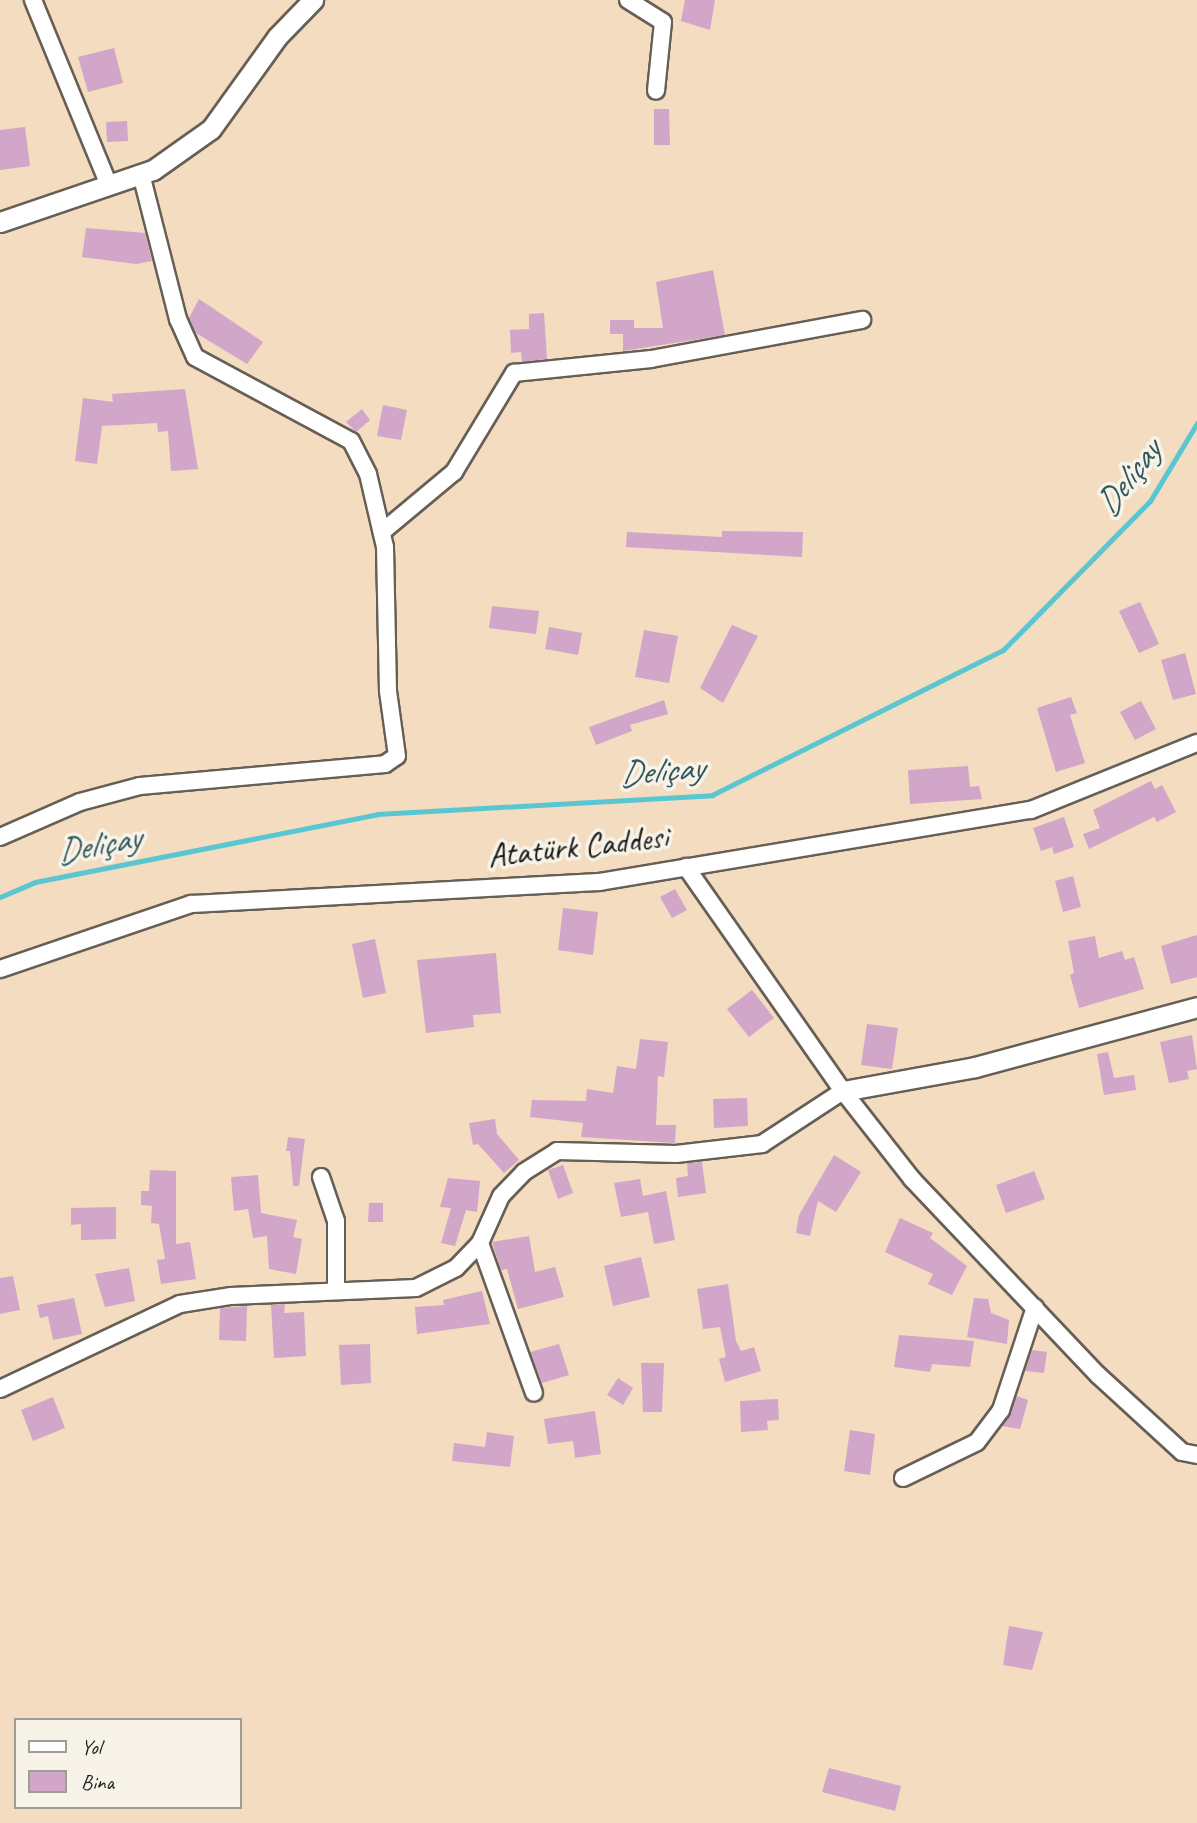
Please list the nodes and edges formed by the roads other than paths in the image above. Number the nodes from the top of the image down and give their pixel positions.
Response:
1 (33, 0) edge
2 (313, 0) edge
3 (628, 0) edge
4 (656, 91) dead end
5 (141, 174) junction
6 (109, 185) junction
7 (0, 222) edge
8 (862, 320) dead end
9 (382, 531) junction
10 (1197, 743) edge
11 (0, 837) edge
12 (686, 867) junction
13 (0, 969) edge
14 (1197, 1007) edge
15 (843, 1091) junction
16 (321, 1177) dead end
17 (480, 1243) junction
18 (336, 1291) junction
19 (1035, 1307) junction
20 (0, 1389) edge
21 (534, 1393) dead end
22 (1197, 1455) edge
23 (903, 1478) dead end

1 - 6 street
2 - 5 street
3 - 4 street
5 - 6 street
5 - 9 street
6 - 7 street
8 - 9 street
9 - 11 street
10 - 12 street, Atatürk Caddesi
12 - 13 street, Atatürk Caddesi
12 - 15 street
14 - 15 street
15 - 17 street
15 - 19 street
16 - 18 street
17 - 18 street
17 - 21 street
18 - 20 street
19 - 22 street
19 - 23 street

